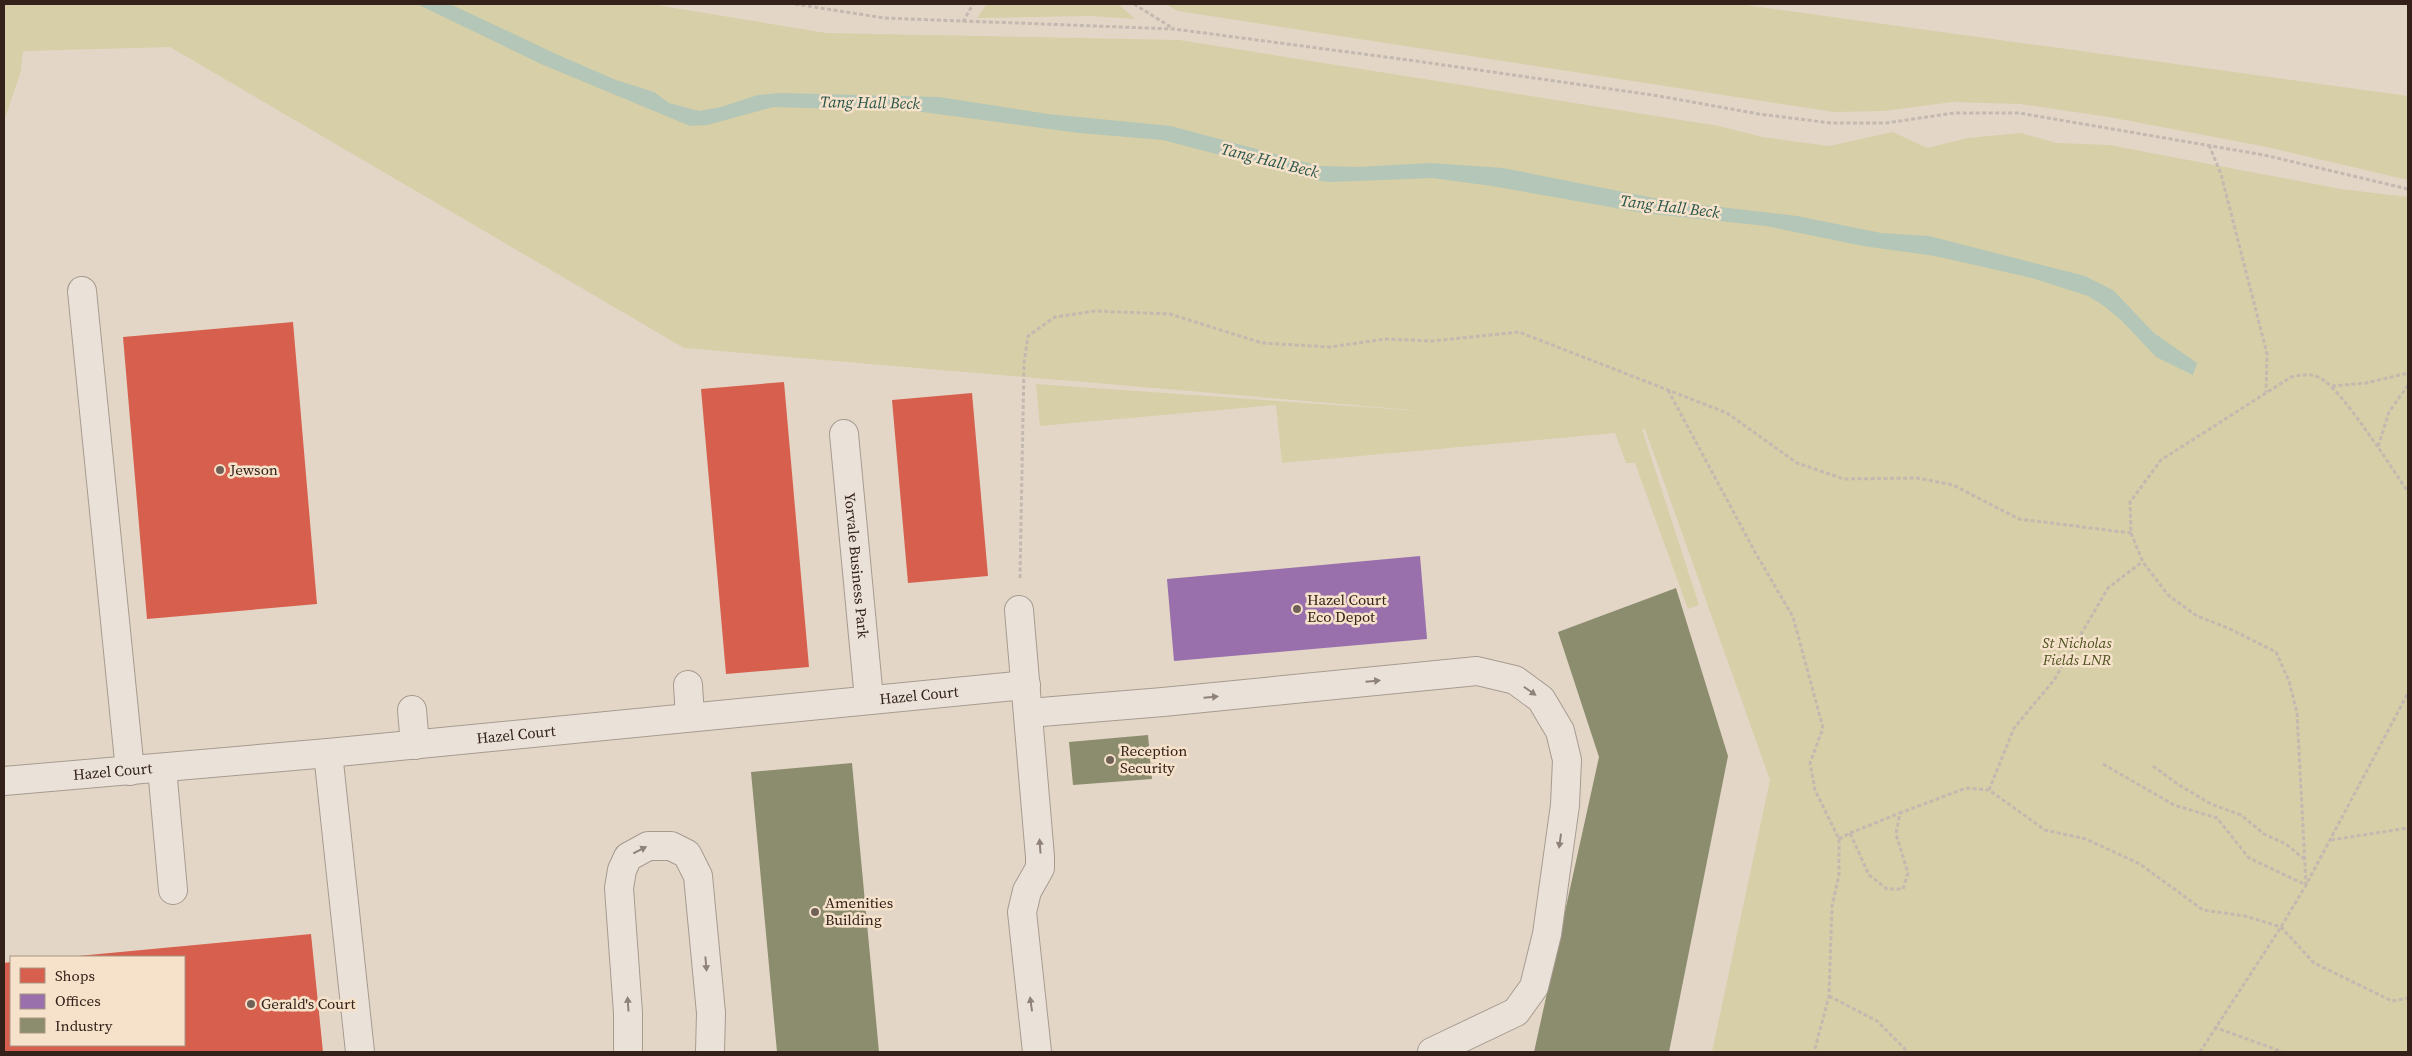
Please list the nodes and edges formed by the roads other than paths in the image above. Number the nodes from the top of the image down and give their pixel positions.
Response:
1 (82, 292) dead end
2 (844, 434) dead end
3 (1019, 610) road end
4 (688, 685) dead end
5 (1026, 685) junction
6 (869, 699) junction
7 (412, 710) dead end
8 (1029, 712) junction
9 (690, 717) junction
10 (428, 751) junction
11 (328, 753) junction
12 (162, 768) junction
13 (130, 770) junction
14 (4, 781) edge
15 (173, 890) dead end
16 (360, 1052) edge
17 (628, 1052) edge
18 (710, 1052) edge
19 (1037, 1052) edge
20 (1432, 1052) edge

1 - 13 street
2 - 6 street, Yorvale Business Park
3 - 5 street
4 - 9 street
5 - 6 street, Hazel Court
5 - 8 street
6 - 9 street, Hazel Court
7 - 10 street
19 -> 8 street
8 -> 20 street
9 - 10 street, Hazel Court
10 - 11 street, Hazel Court
11 - 12 street, Hazel Court
11 - 16 street
12 - 13 street, Hazel Court
12 - 15 street
13 - 14 street, Hazel Court
17 -> 18 street

